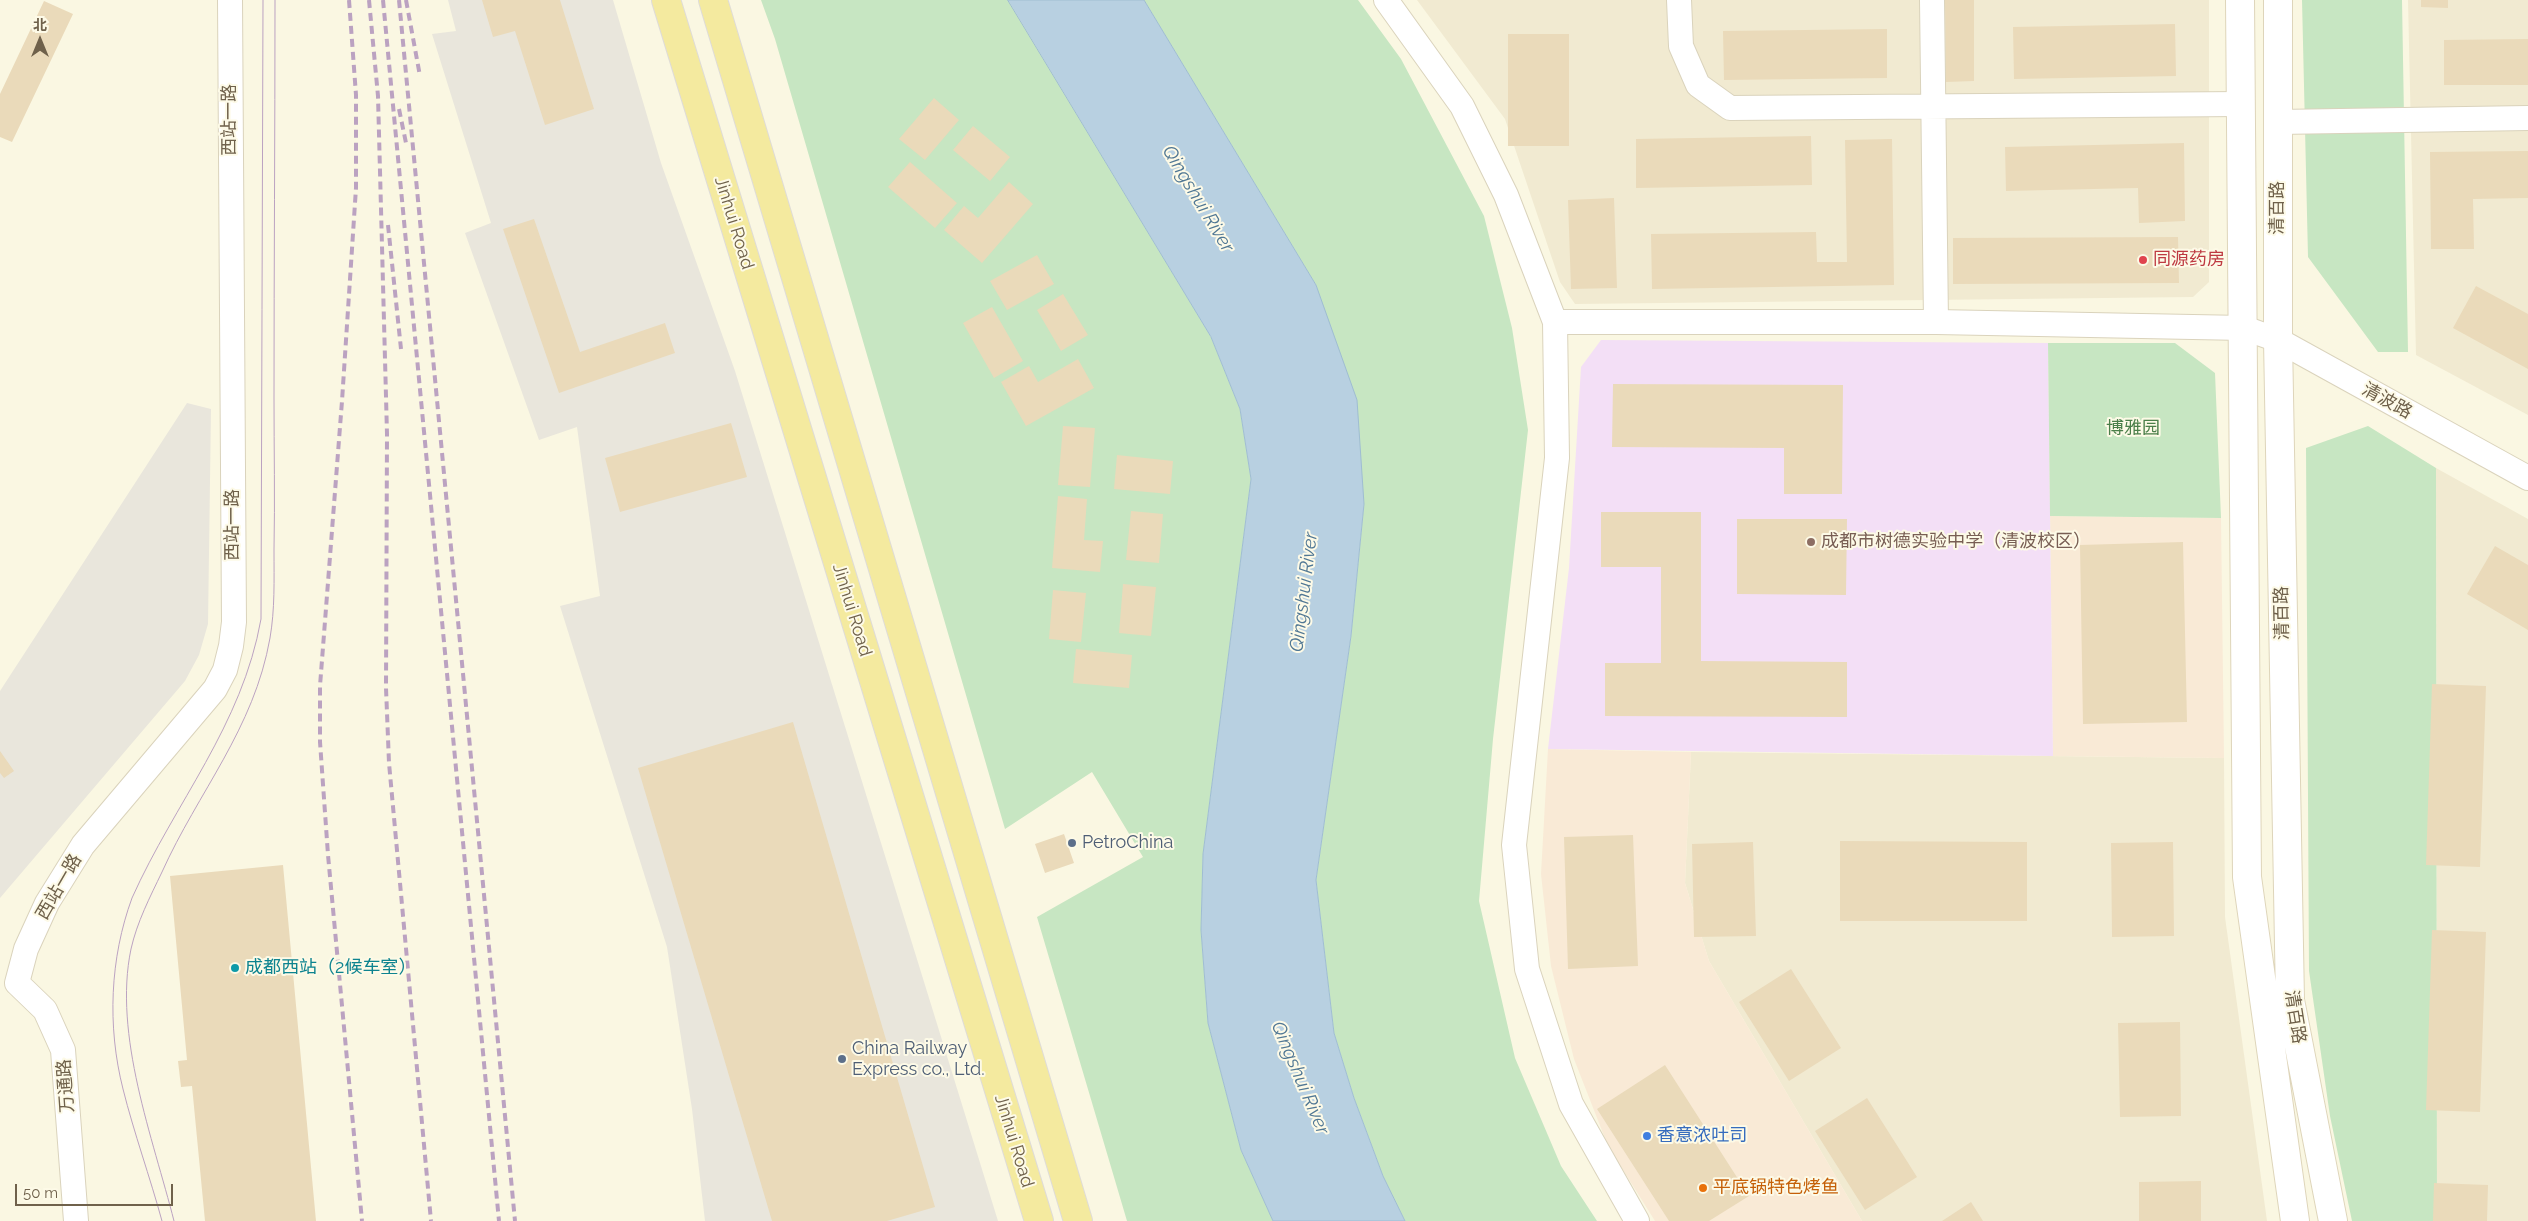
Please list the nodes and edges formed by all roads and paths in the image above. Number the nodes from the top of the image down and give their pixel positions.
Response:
1 (230, 0) edge
2 (666, 0) edge
3 (713, 0) edge
4 (1386, 0) edge
5 (1679, 0) edge
6 (1932, 0) edge
7 (2240, 0) edge
8 (2278, 0) edge
9 (2241, 104) junction
10 (1932, 106) junction
11 (2528, 118) edge
12 (2278, 122) junction
13 (1555, 322) junction
14 (1936, 322) junction
15 (2244, 328) junction
16 (2278, 340) junction
17 (2528, 478) edge
18 (8, 984) edge
19 (76, 1221) edge
20 (1039, 1221) edge
21 (1078, 1221) edge
22 (1637, 1221) edge
23 (2295, 1221) edge
24 (2333, 1221) edge

1 - 18 street, 西站一路
2 - 20 main road, Jinhui Road
3 - 21 main road
4 - 13 street
5 - 10 street
6 - 10 street
7 - 9 street, 清百路
8 - 12 street, 清百路
9 - 10 street
9 - 15 street, 清百路
10 - 14 street
11 - 12 street
12 - 16 street, 清百路
13 - 14 street, 清波路
13 - 22 street
14 - 15 street, 清波路
15 - 16 street, 清波路
15 - 23 street, 清百路
16 - 17 street, 清波路
16 - 24 street, 清百路
18 - 19 street, 万通路

